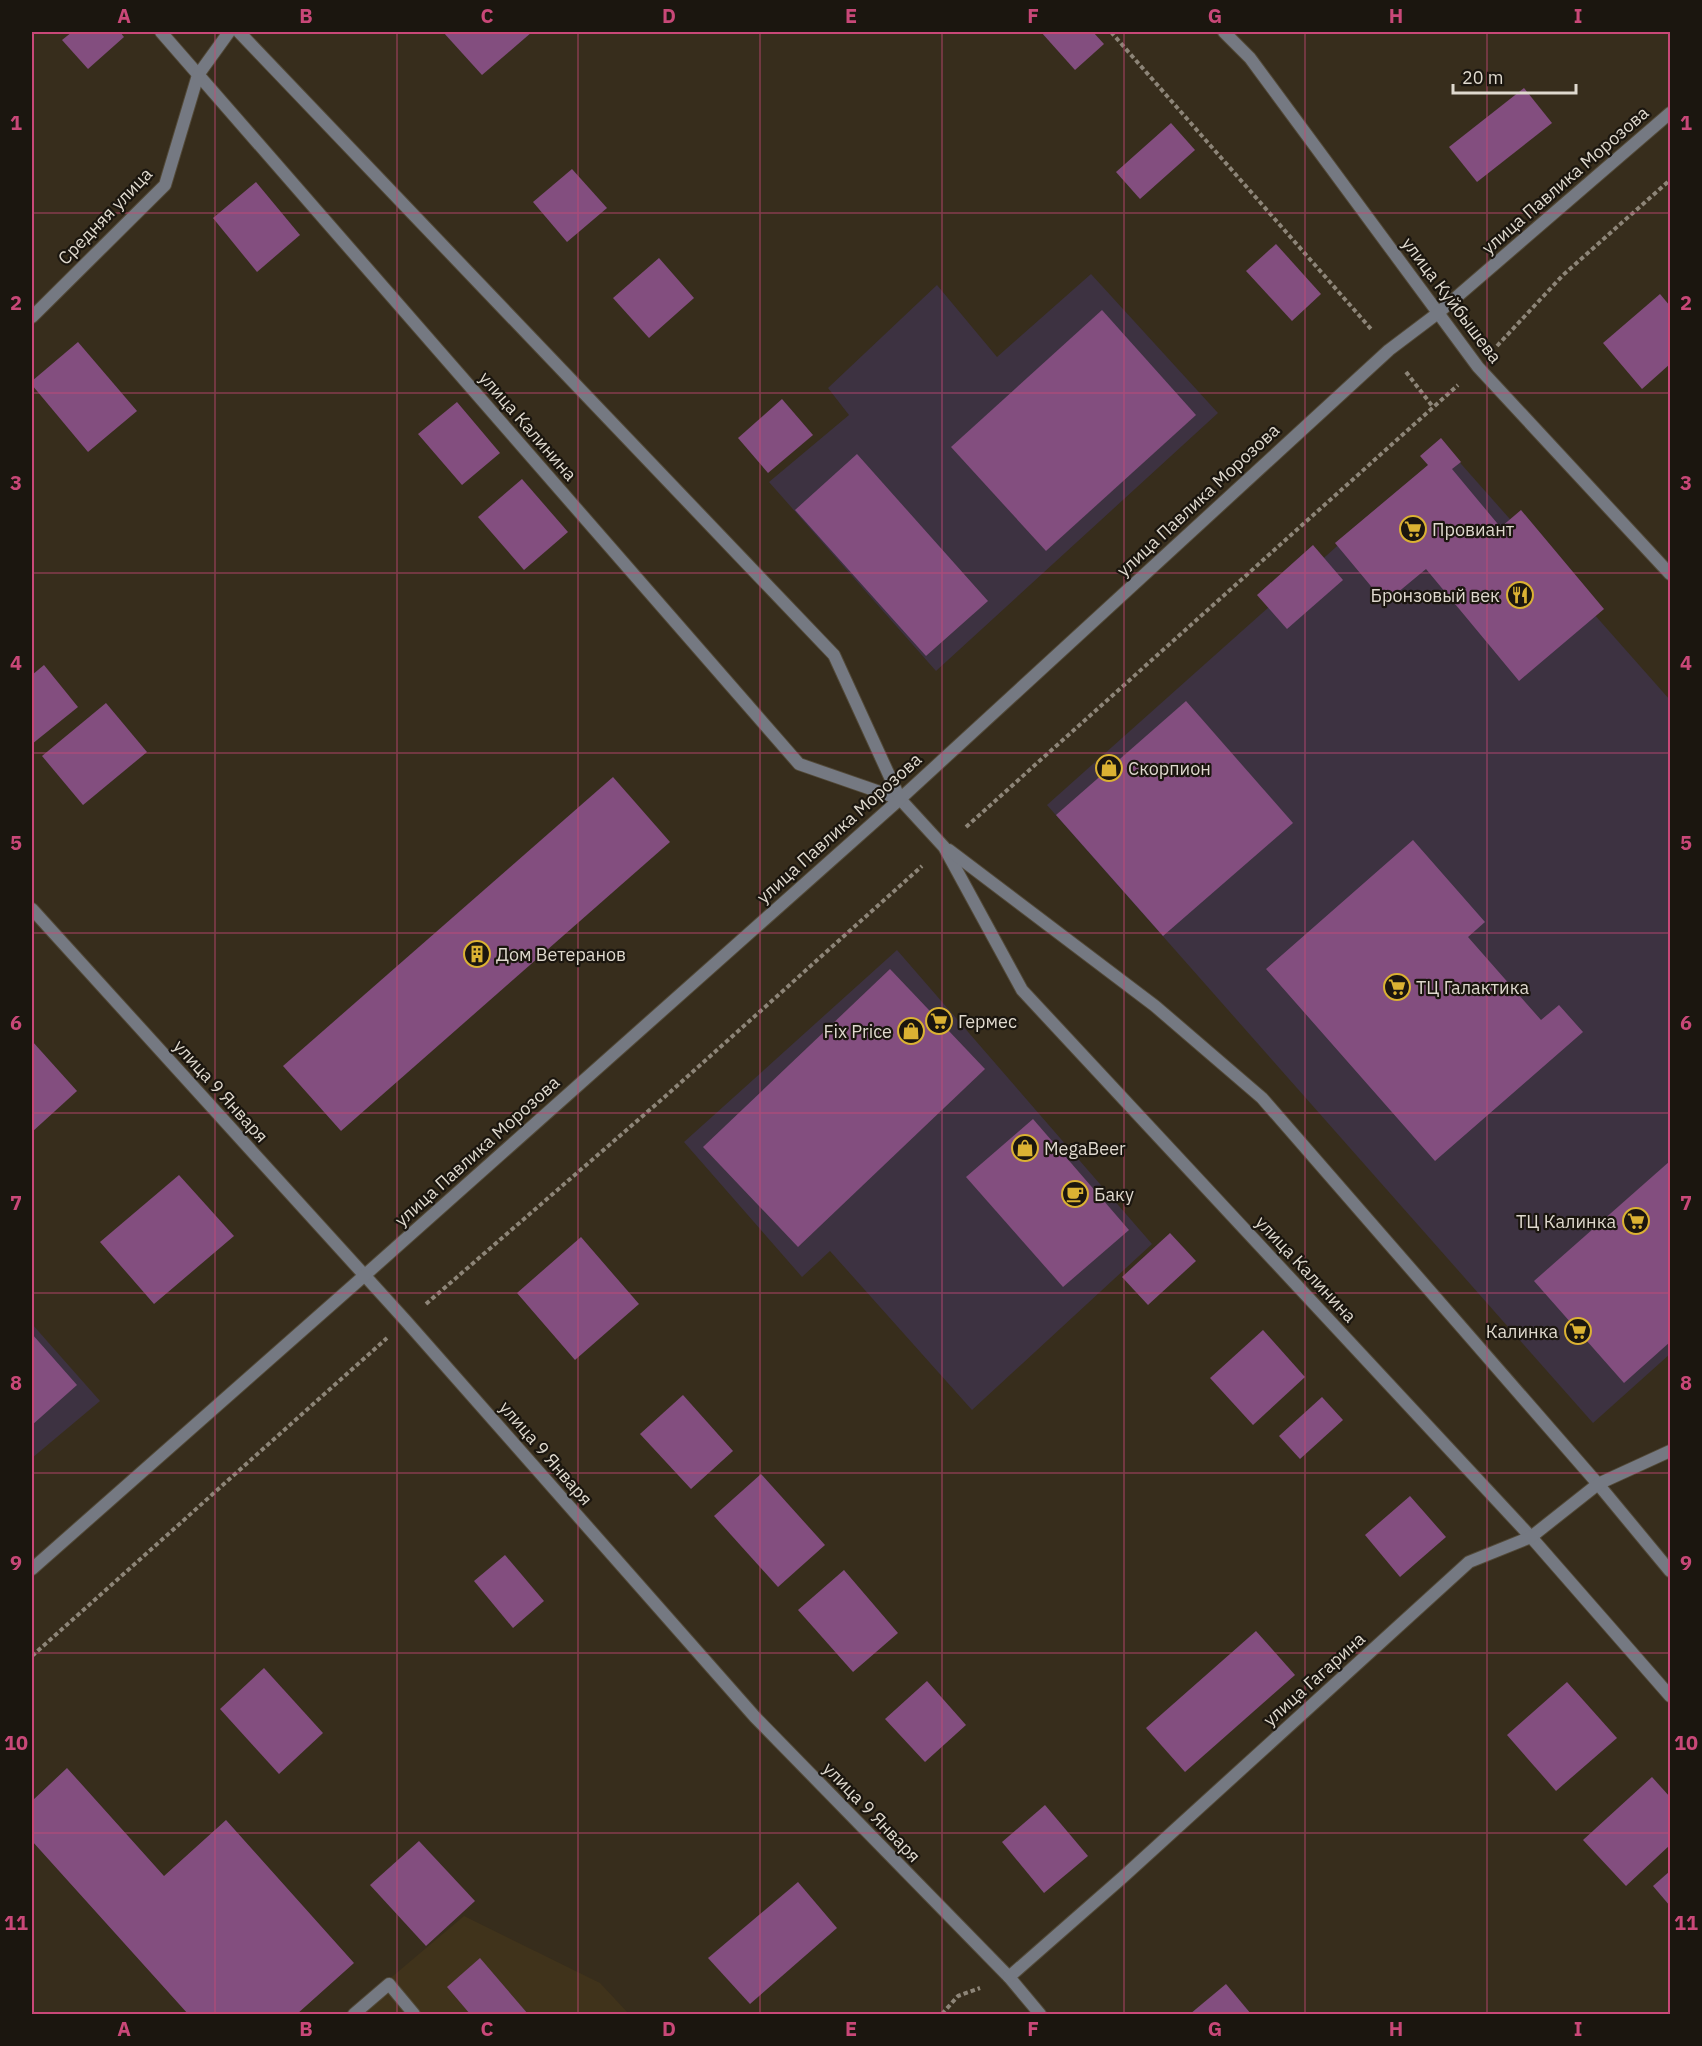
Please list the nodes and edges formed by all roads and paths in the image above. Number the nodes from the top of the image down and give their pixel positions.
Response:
1 (161, 32) edge
2 (229, 32) edge
3 (239, 32) edge
4 (1111, 32) edge
5 (1224, 32) edge
6 (198, 75) junction
7 (1671, 113) edge
8 (1671, 180) edge
9 (1438, 313) junction
10 (32, 317) edge
11 (1389, 350) junction
12 (1478, 367) junction
13 (1433, 407) junction
14 (1671, 574) edge
15 (900, 799) junction
16 (944, 847) junction
17 (32, 909) edge
18 (365, 1275) junction
19 (406, 1321) junction
20 (1671, 1451) edge
21 (1598, 1484) junction
22 (1531, 1537) junction
23 (32, 1569) edge
24 (1671, 1571) edge
25 (32, 1656) edge
26 (1671, 1696) edge
27 (1009, 1977) junction
28 (354, 2014) edge
29 (414, 2014) edge
30 (942, 2014) edge
31 (1040, 2014) edge

1 - 6 street, улица Калинина
2 - 6 street, Средняя улица
3 - 15 street, улица Калинина
4 - 11 path
5 - 9 street, улица Куйбышева
6 - 10 street, Средняя улица
6 - 15 street, улица Калинина
7 - 9 street, улица Павлика Морозова
8 - 12 path
9 - 11 street, улица Павлика Морозова
9 - 12 street, улица Куйбышева
11 - 13 path
11 - 15 street, улица Павлика Морозова
12 - 13 path
12 - 14 street, улица Куйбышева
13 - 16 path
15 - 16 street, улица Калинина
15 - 18 street, улица Павлика Морозова
16 - 19 path
16 - 21 street, улица Калинина
16 - 22 street, улица Калинина
17 - 18 street, улица 9 Января
18 - 19 street, улица 9 Января
18 - 23 street, улица Павлика Морозова
19 - 25 path
19 - 27 street, улица 9 Января
20 - 21 street, улица Гагарина
21 - 22 street, улица Гагарина
21 - 24 street, улица Калинина
22 - 26 street, улица Калинина
22 - 27 street, улица Гагарина
27 - 30 path
27 - 31 street, улица 9 Января
28 - 29 street

